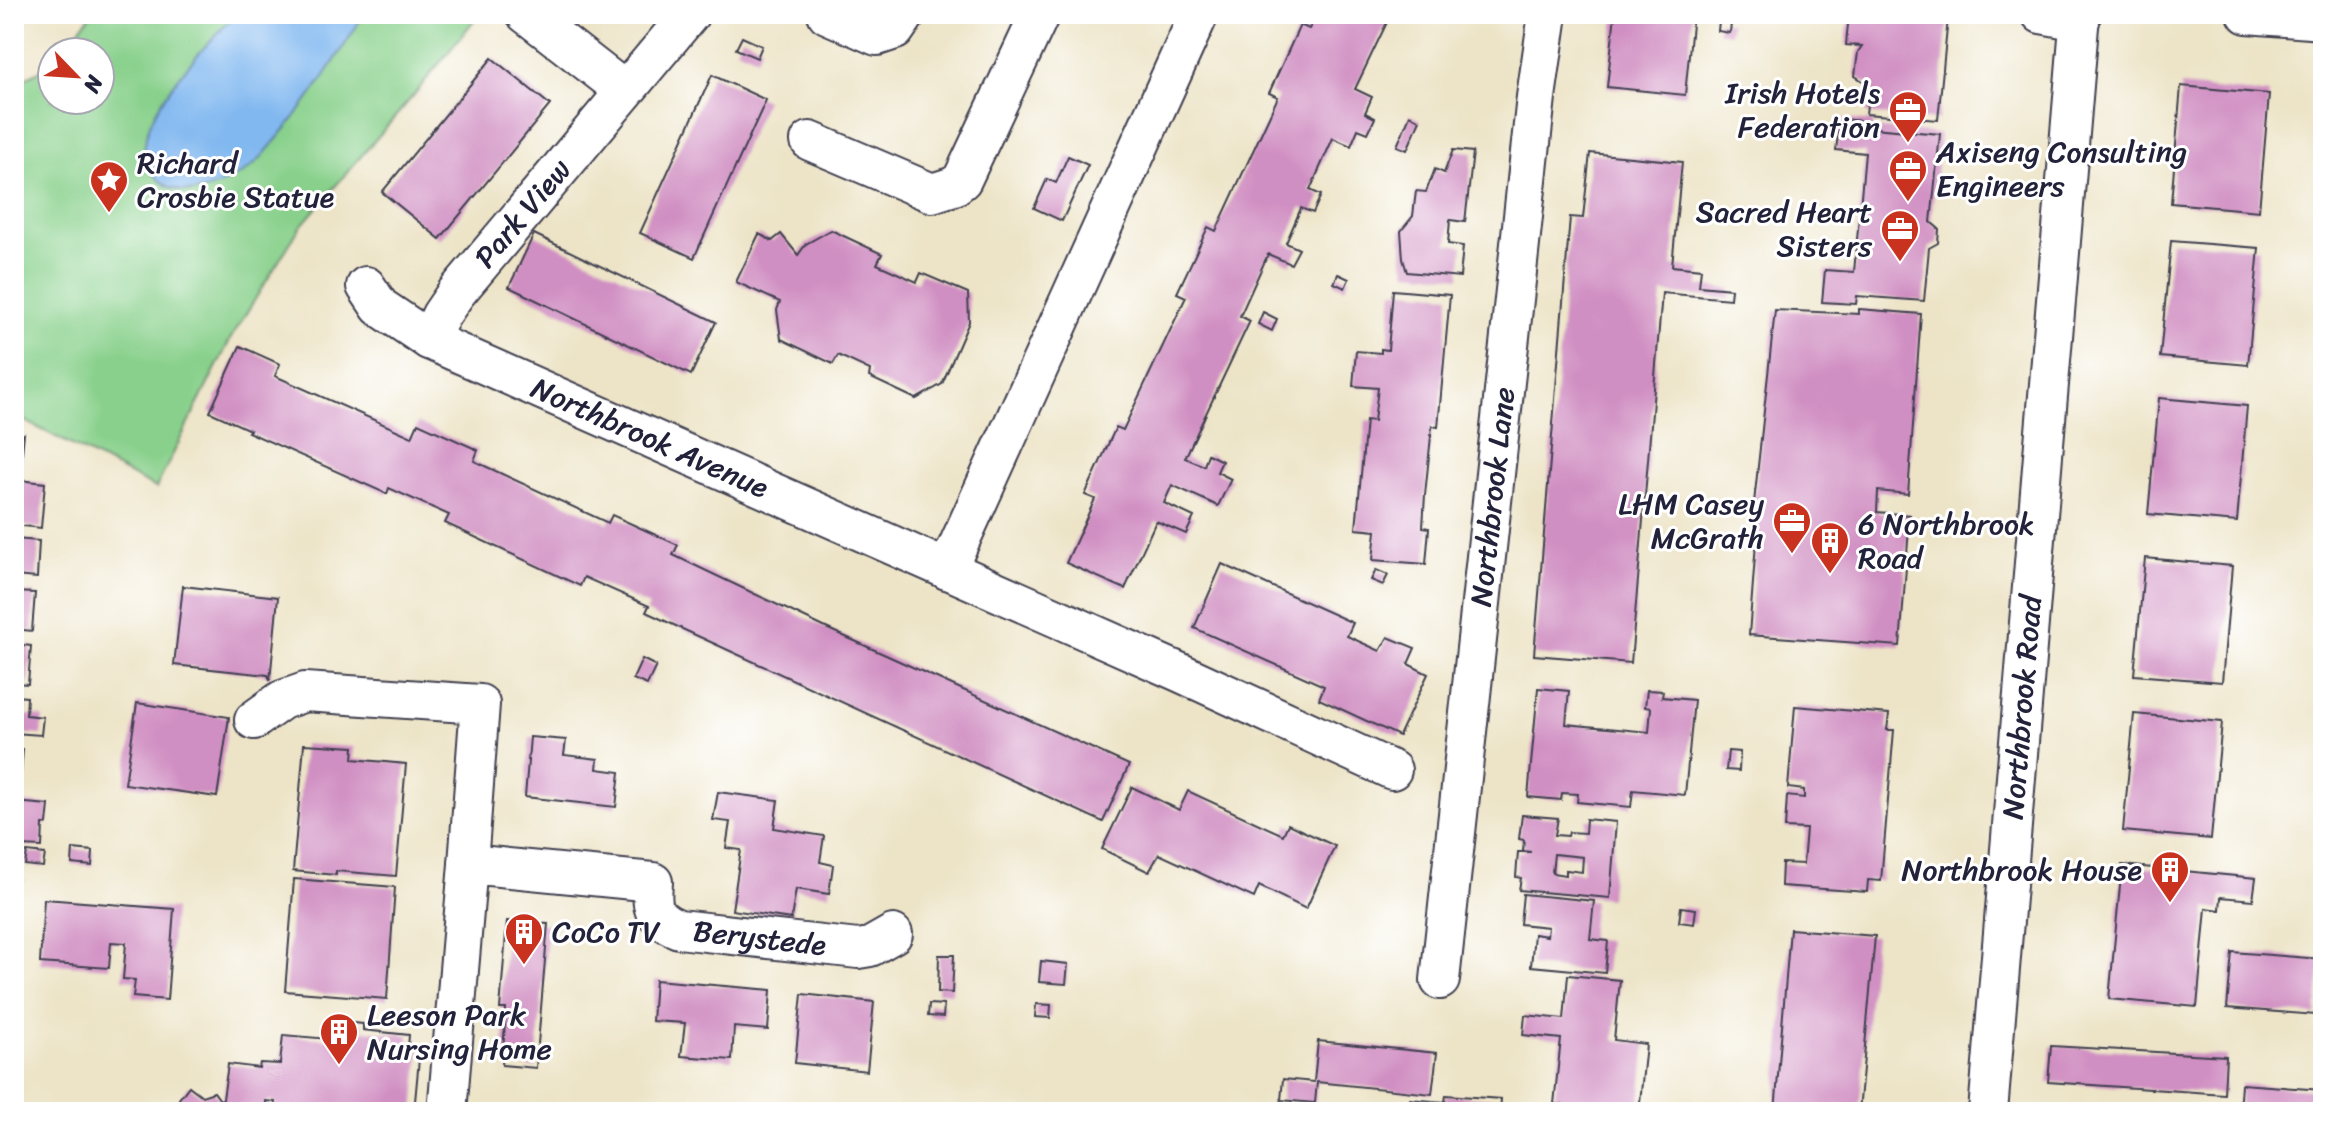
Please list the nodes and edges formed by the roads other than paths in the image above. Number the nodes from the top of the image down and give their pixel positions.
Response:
1 (526, 14) edge
2 (690, 14) edge
3 (827, 14) edge
4 (906, 14) edge
5 (1040, 14) edge
6 (1199, 14) edge
7 (1548, 14) edge
8 (2041, 14) edge
9 (2247, 14) edge
10 (2080, 17) edge
11 (2323, 20) edge
12 (625, 91) junction
13 (810, 141) dead end
14 (366, 286) dead end
15 (429, 340) junction
16 (947, 570) junction
17 (254, 720) dead end
18 (1392, 770) dead end
19 (468, 864) junction
20 (893, 934) dead end
21 (1440, 980) dead end
22 (447, 1112) edge
23 (1988, 1112) edge

1 - 12 street
2 - 12 street, Park View
3 - 4 street
5 - 13 street
6 - 16 street
7 - 21 street, Northbrook Lane
8 - 10 street
9 - 11 street
10 - 23 street, Northbrook Road
12 - 15 street, Park View
14 - 15 street, Northbrook Avenue
15 - 16 street, Northbrook Avenue
16 - 18 street, Northbrook Avenue
17 - 19 street
19 - 20 street, Berystede
19 - 22 street

